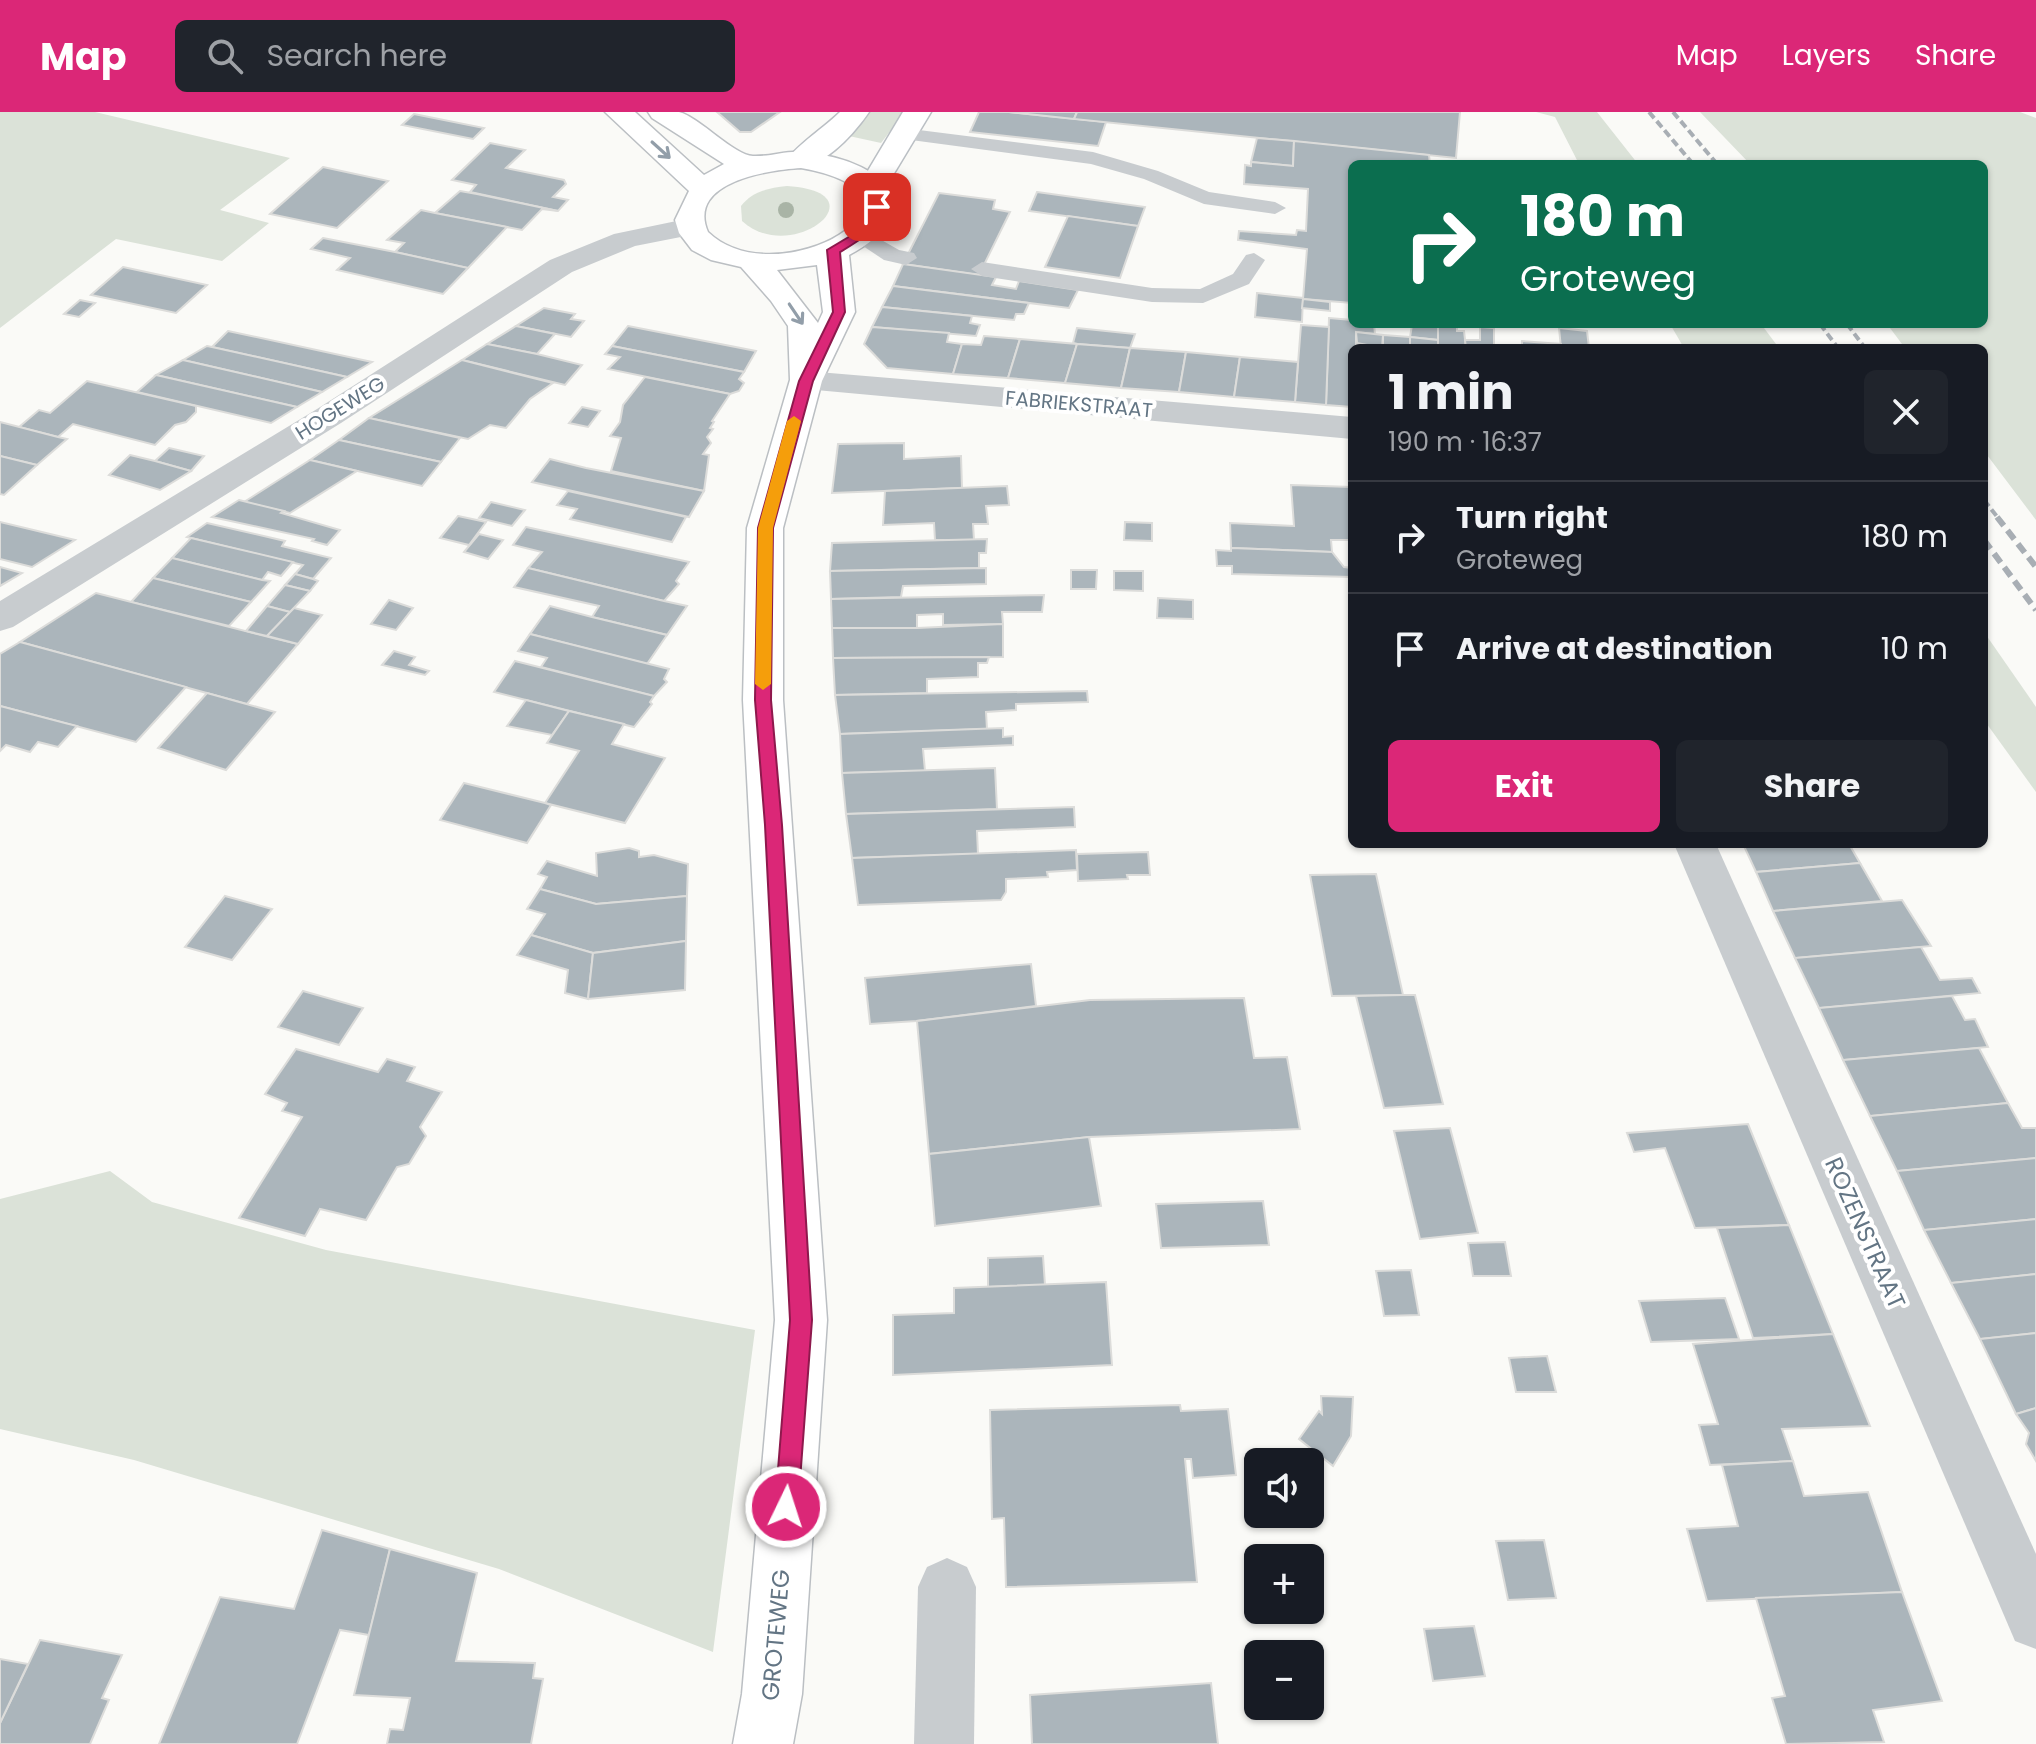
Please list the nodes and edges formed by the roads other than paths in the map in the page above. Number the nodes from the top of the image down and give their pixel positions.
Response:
1 (619, 112) edge
2 (662, 112) edge
3 (855, 112) edge
4 (910, 123) edge
5 (801, 160) junction
6 (746, 166) junction
7 (703, 189) junction
8 (871, 189) junction
9 (1275, 208) dead end
10 (691, 227) junction
11 (862, 235) junction
12 (833, 250) junction
13 (906, 258) dead end
14 (751, 260) junction
15 (1254, 260) dead end
16 (982, 269) dead end
17 (806, 381) junction
18 (1348, 428) edge
19 (0, 618) edge
20 (1697, 848) edge
21 (947, 1587) dead end
22 (2036, 1620) edge
23 (763, 1744) edge
24 (944, 1744) edge

1 -> 7 main road
2 - 6 main road
3 - 5 main road
4 - 8 main road
4 - 9 lane
5 - 6 main road
5 - 8 main road
6 - 7 main road
7 - 10 main road
8 - 11 main road
10 - 14 main road
10 - 19 street, HOGEWEG
11 - 12 main road
11 - 13 lane
12 - 14 main road
12 - 17 main road, GROTEWEG
14 -> 17 main road, GROTEWEG
15 - 16 lane
17 - 18 street, FABRIEKSTRAAT
17 - 23 main road, GROTEWEG
20 - 22 street, ROZENSTRAAT
21 - 24 street

